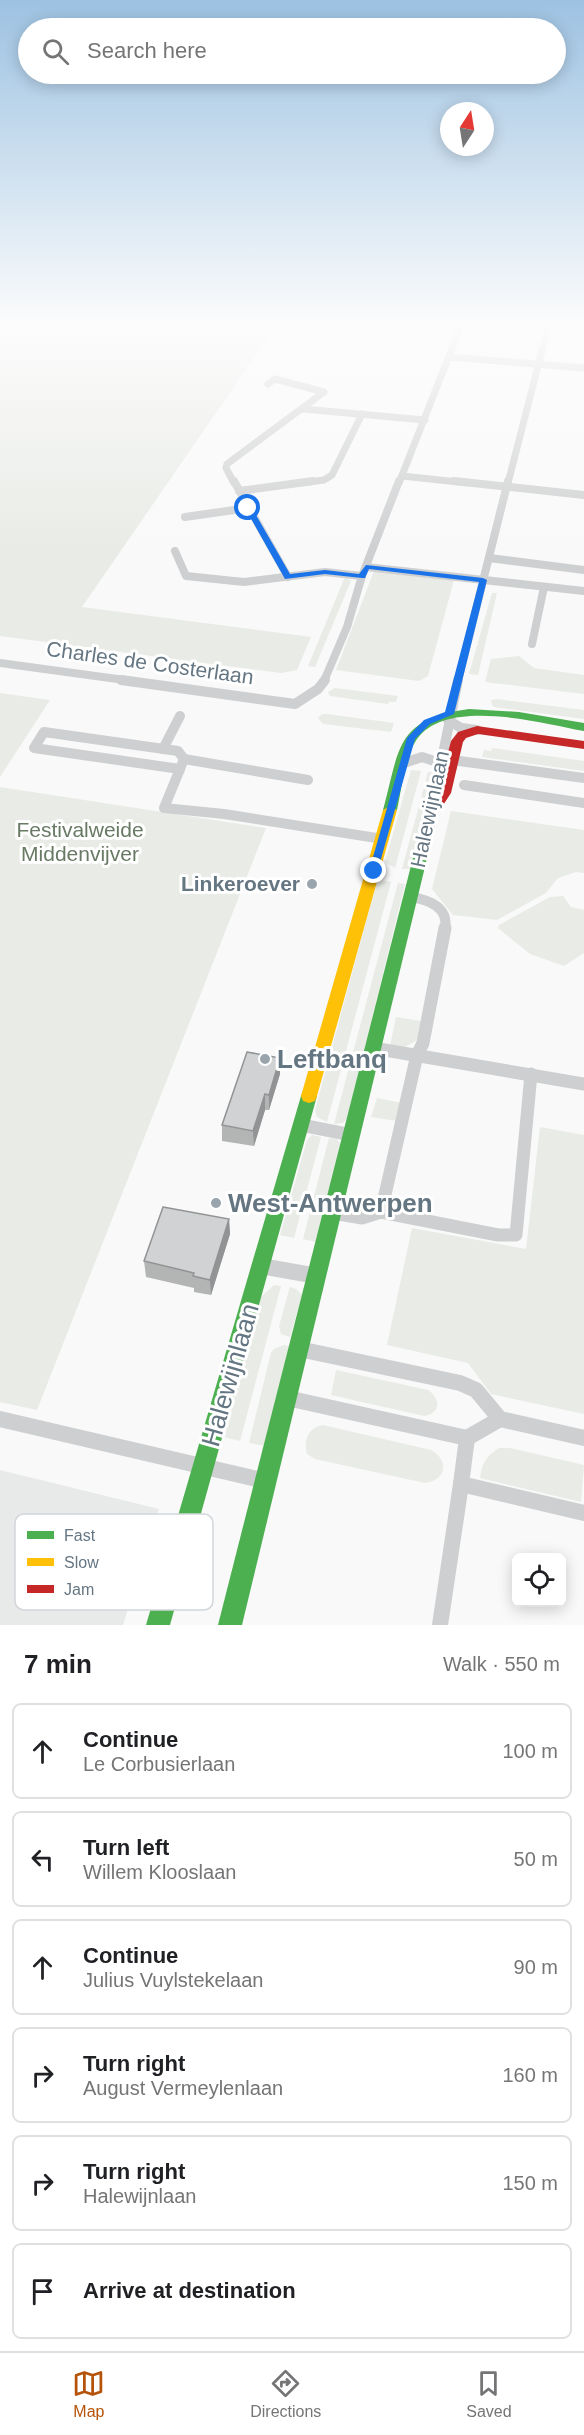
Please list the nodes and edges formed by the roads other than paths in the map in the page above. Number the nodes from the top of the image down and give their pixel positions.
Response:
1 (314, 399) edge
2 (433, 399) edge
3 (530, 399) edge
4 (303, 409) junction
5 (362, 414) junction
6 (425, 420) junction
7 (402, 476) junction
8 (507, 487) junction
9 (239, 491) junction
10 (584, 495) edge
11 (248, 508) junction
12 (184, 517) dead end
13 (175, 551) dead end
14 (489, 558) junction
15 (366, 567) junction
16 (584, 570) edge
17 (362, 576) junction
18 (288, 577) junction
19 (483, 580) junction
20 (544, 587) junction
21 (584, 591) edge
22 (532, 644) dead end
23 (0, 663) edge
24 (180, 717) dead end
25 (449, 717) junction
26 (584, 727) edge
27 (477, 730) junction
28 (584, 745) edge
29 (163, 749) junction
30 (446, 761) junction
31 (404, 763) junction
32 (182, 764) junction
33 (584, 778) edge
34 (308, 780) dead end
35 (464, 785) dead end
36 (584, 803) edge
37 (383, 839) junction
38 (411, 897) junction
39 (374, 1048) junction
40 (417, 1055) junction
41 (531, 1074) junction
42 (584, 1084) edge
43 (301, 1125) junction
44 (352, 1135) junction
45 (381, 1212) junction
46 (333, 1213) junction
47 (261, 1266) junction
48 (317, 1276) junction
49 (299, 1349) junction
50 (287, 1398) junction
51 (0, 1419) edge
52 (500, 1419) junction
53 (467, 1438) junction
54 (584, 1438) edge
55 (204, 1467) junction
56 (266, 1481) junction
57 (462, 1484) junction
58 (584, 1513) edge
59 (190, 1514) edge
60 (162, 1610) edge
61 (158, 1625) edge
62 (230, 1625) edge
63 (440, 1625) edge

1 - 4 street
2 - 6 street
3 - 8 street
4 - 5 street
4 - 9 street
5 - 6 street
5 - 9 street
6 - 7 street
7 - 8 street
7 - 15 street
8 - 10 street
8 - 14 street
9 - 11 street
11 - 12 street
11 - 18 street
13 - 18 street
14 - 16 street
14 - 19 street
15 - 17 street
15 - 19 street
17 - 18 street
17 - 23 street, Charles de Costerlaan
19 - 20 street
19 - 25 street
20 - 21 street
20 - 22 street
24 - 29 street
25 - 26 main road
25 - 27 street
25 - 30 street, Halewijnlaan
25 - 31 main road, Halewijnlaan
27 - 28 main road
27 - 30 main road
29 - 32 street
29 - 32 street
30 - 31 street
30 - 33 street
30 - 38 main road, Halewijnlaan
31 - 37 main road, Halewijnlaan
32 - 34 street
32 - 37 street
35 - 36 street
37 - 43 main road, Halewijnlaan
38 - 39 main road, Halewijnlaan
38 - 40 street, Halewijnlaan
39 - 40 street
39 - 44 main road, Halewijnlaan
40 - 41 street
40 - 45 street, Halewijnlaan
41 - 42 street
41 - 45 street
43 - 44 street
43 - 47 main road, Halewijnlaan
44 - 46 main road, Halewijnlaan
45 - 46 street
46 - 48 main road, Halewijnlaan
47 - 48 street
47 - 55 main road, Halewijnlaan
48 - 49 main road, Halewijnlaan
49 - 50 main road, Halewijnlaan
49 - 52 street
50 - 53 street
50 - 56 main road, Halewijnlaan
51 - 55 street
52 - 53 street
52 - 54 street
53 - 57 street
55 - 56 street
55 - 59 main road, Halewijnlaan
56 - 62 main road, Halewijnlaan
57 - 58 street
57 - 63 street
60 - 61 main road, Halewijnlaan

